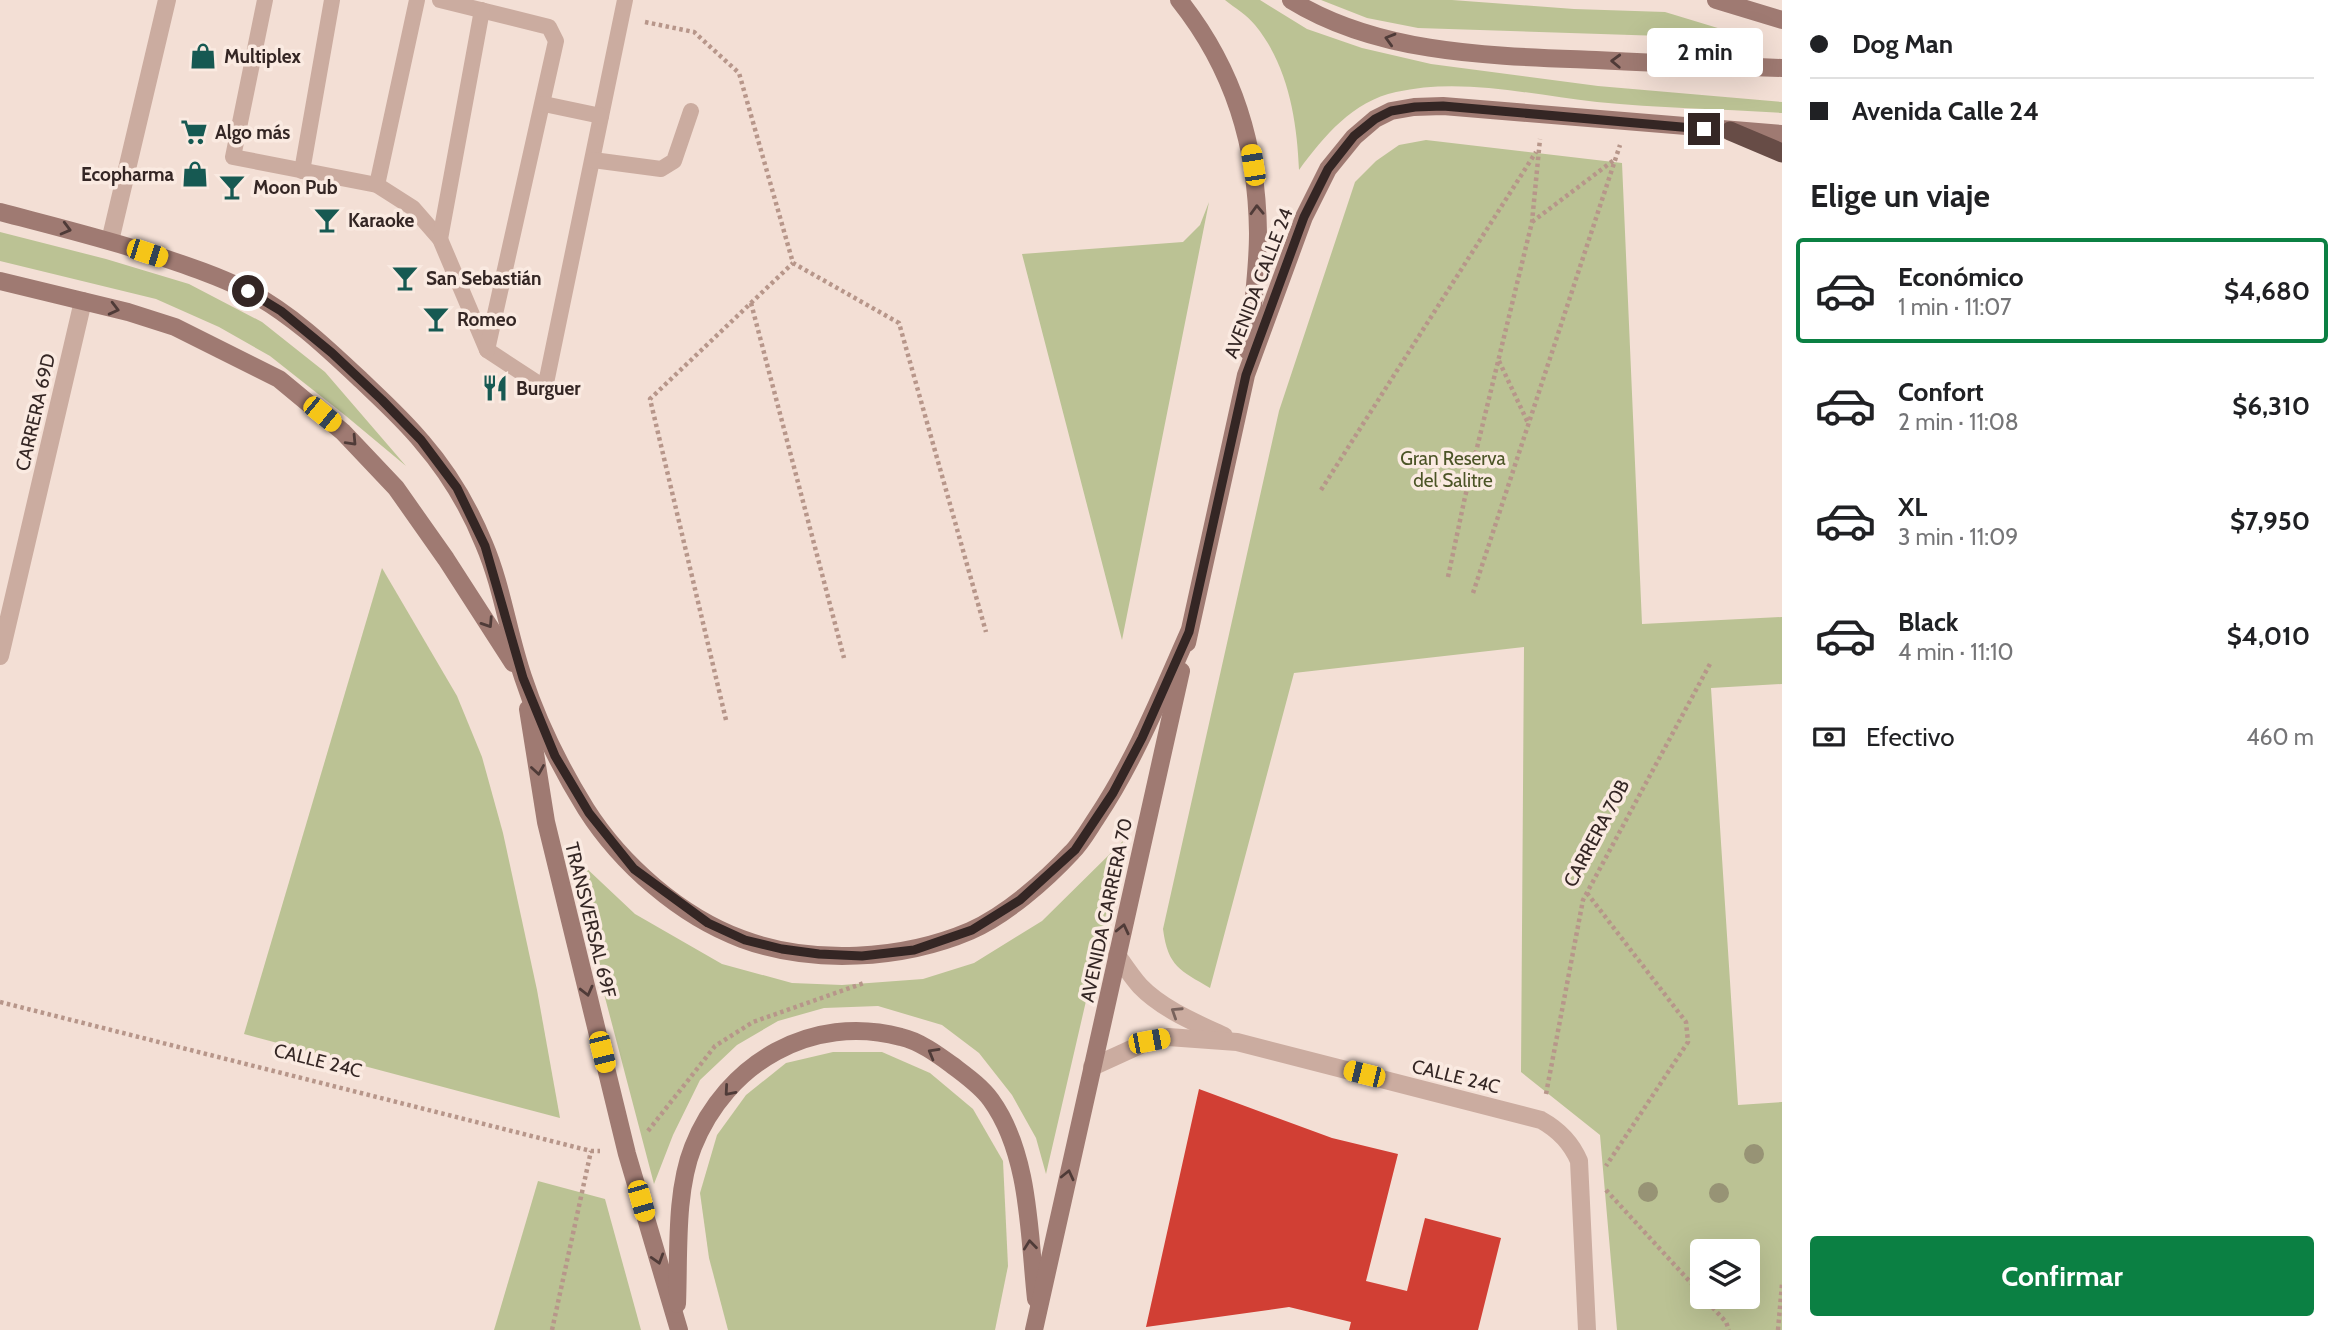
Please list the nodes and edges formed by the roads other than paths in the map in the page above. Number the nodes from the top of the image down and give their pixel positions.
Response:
1 (167, 0) edge
2 (265, 0) edge
3 (332, 0) edge
4 (417, 0) edge
5 (440, 0) edge
6 (625, 0) edge
7 (1179, 0) edge
8 (1291, 0) edge
9 (1716, 0) edge
10 (482, 10) junction
11 (1782, 20) edge
12 (1782, 68) edge
13 (544, 104) junction
14 (691, 111) dead end
15 (601, 116) junction
16 (1730, 131) junction
17 (1782, 134) edge
18 (1782, 153) edge
19 (593, 160) junction
20 (302, 171) junction
21 (377, 186) junction
22 (0, 212) edge
23 (440, 239) junction
24 (110, 241) junction
25 (0, 281) edge
26 (83, 301) junction
27 (486, 350) junction
28 (1246, 375) junction
29 (1189, 632) junction
30 (0, 656) edge
31 (523, 678) junction
32 (1117, 955) junction
33 (1237, 1042) junction
34 (1093, 1067) junction
35 (1036, 1322) edge
36 (678, 1325) edge
37 (1587, 1330) edge

1 - 24 street
2 - 20 lane
3 - 20 lane
4 - 21 lane
5 - 10 lane
6 - 15 lane
28 -> 7 main road, AVENIDA CALLE 24
12 -> 8 main road
9 - 11 main road
10 - 13 lane
10 - 23 lane
13 - 15 lane
13 - 27 lane
14 - 19 lane
15 - 19 lane
16 - 17 main road, AVENIDA CALLE 24
16 - 18 highway
16 - 28 main road, AVENIDA CALLE 24
19 - 27 lane
20 - 21 lane
21 - 23 lane
22 -> 24 main road
23 - 27 lane
24 - 31 main road
25 - 26 main road
26 - 30 street, CARRERA 69D
26 -> 31 main road
28 - 29 main road, AVENIDA CARRERA 70
29 - 31 main road
32 -> 29 main road, AVENIDA CARRERA 70
31 -> 36 main road, TRANSVERSAL 69F
33 -> 32 street, CALLE 24C
32 - 34 main road, AVENIDA CARRERA 70
33 - 34 street, CALLE 24C
33 - 37 street, CALLE 24C
35 -> 34 main road, AVENIDA CARRERA 70
35 -> 36 main road

